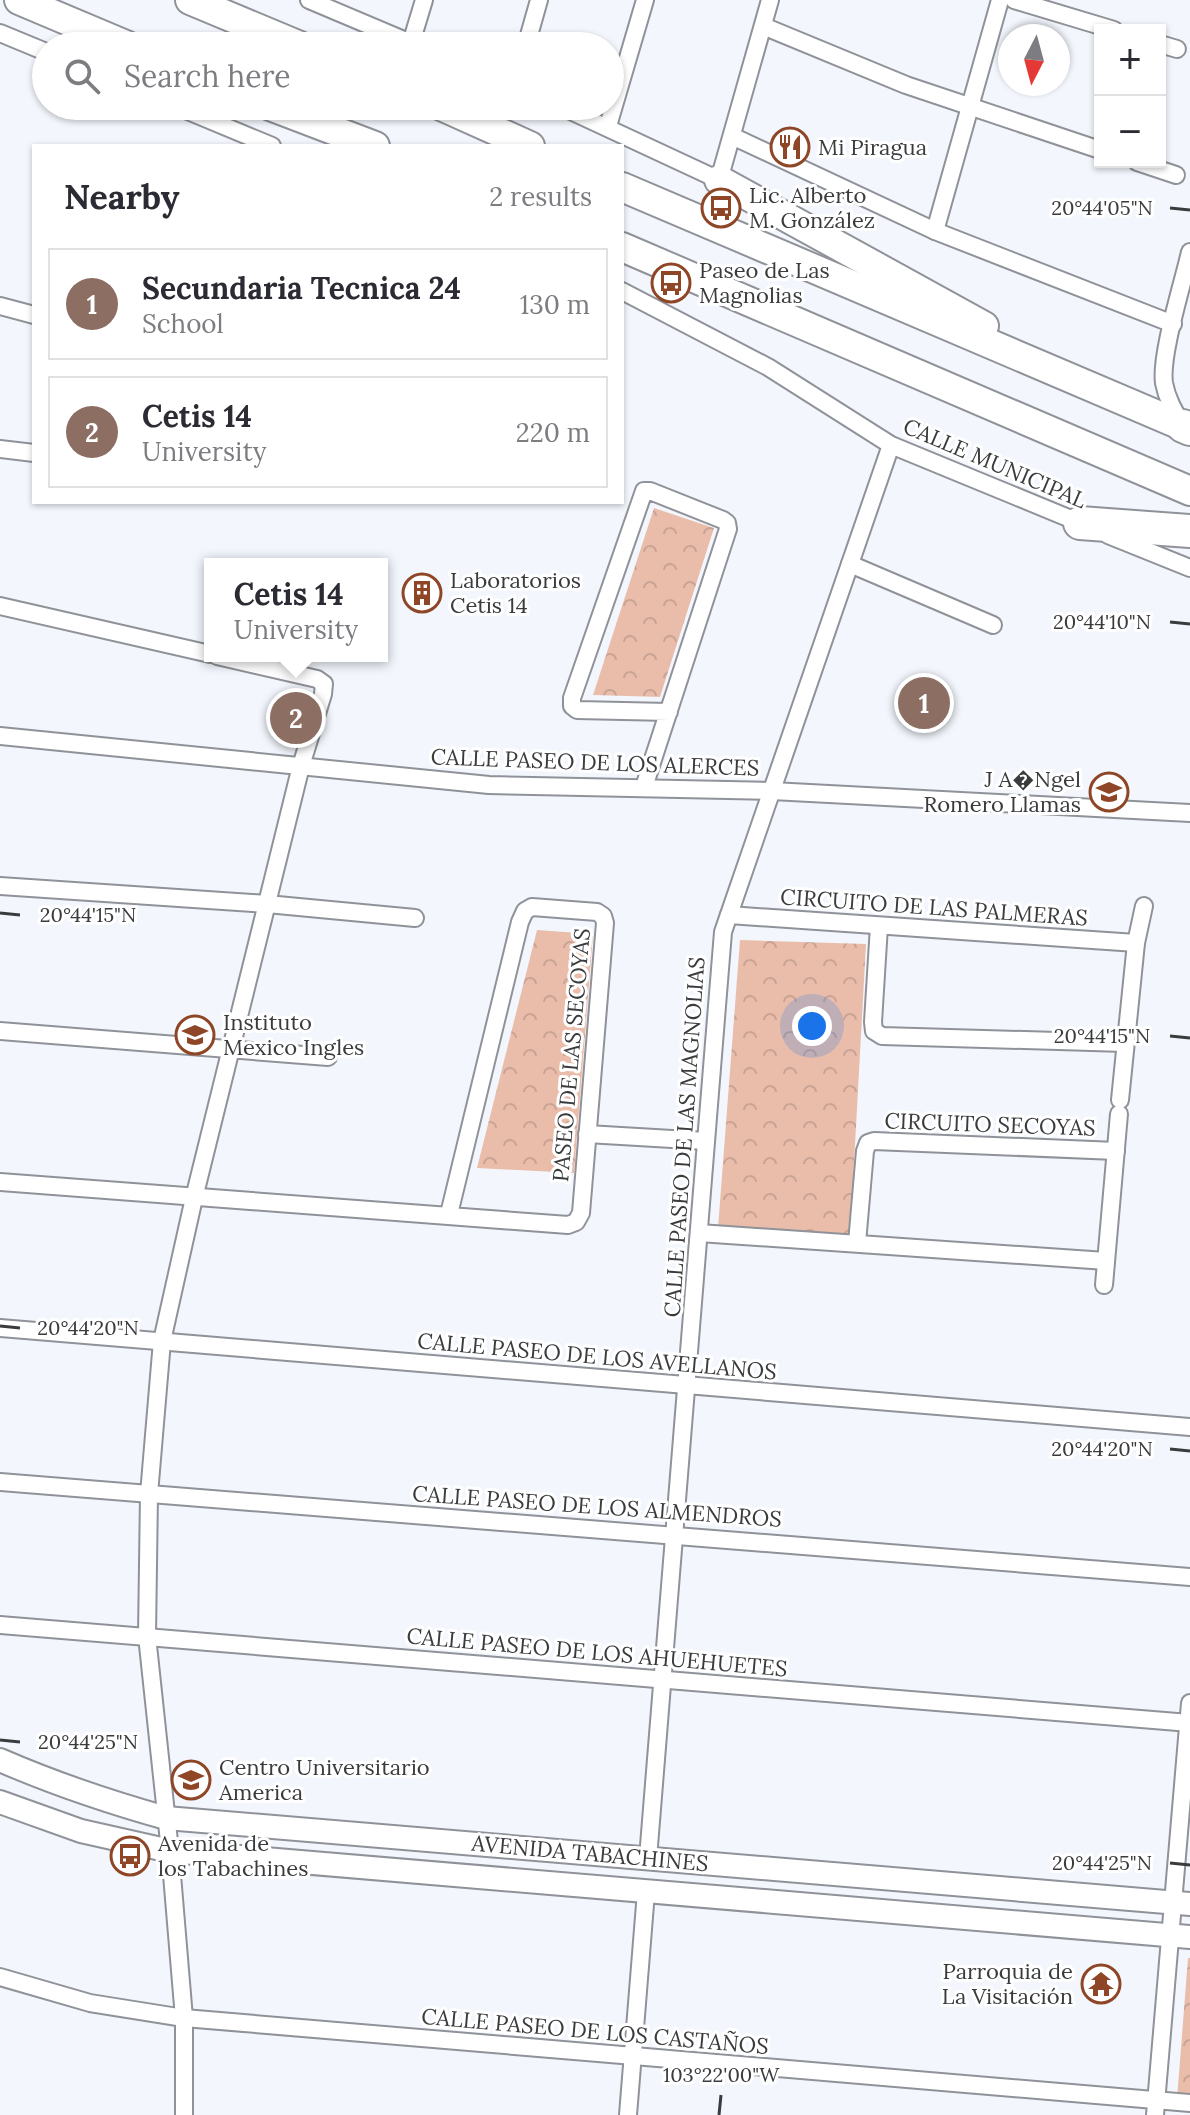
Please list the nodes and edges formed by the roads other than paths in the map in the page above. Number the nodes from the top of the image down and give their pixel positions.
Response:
1 (19, 0) edge
2 (190, 0) edge
3 (309, 0) edge
4 (424, 0) edge
5 (539, 0) edge
6 (645, 0) edge
7 (770, 0) edge
8 (1000, 0) edge
9 (1014, 0) edge
10 (1094, 24) edge
11 (763, 26) junction
12 (95, 32) edge
13 (267, 32) edge
14 (384, 32) edge
15 (418, 32) edge
16 (530, 32) edge
17 (0, 33) edge
18 (32, 46) edge
19 (1166, 46) edge
20 (1177, 49) dead end
21 (624, 72) edge
22 (970, 106) junction
23 (210, 120) edge
24 (300, 120) edge
25 (307, 120) edge
26 (472, 120) edge
27 (594, 120) edge
28 (610, 120) edge
29 (608, 126) junction
30 (732, 136) junction
31 (267, 144) edge
32 (353, 144) edge
33 (370, 144) edge
34 (526, 144) edge
35 (1094, 148) edge
36 (1155, 168) edge
37 (1176, 175) dead end
38 (719, 180) junction
39 (624, 188) edge
40 (935, 231) junction
41 (624, 248) edge
42 (1190, 252) edge
43 (624, 292) edge
44 (0, 306) edge
45 (32, 314) edge
46 (1173, 324) junction
47 (1032, 363) junction
48 (1187, 428) edge
49 (891, 445) junction
50 (0, 449) edge
51 (32, 453) edge
52 (1190, 491) edge
53 (1080, 523) junction
54 (1190, 531) edge
55 (850, 564) junction
56 (1190, 568) edge
57 (0, 606) edge
58 (993, 625) dead end
59 (204, 653) edge
60 (243, 662) edge
61 (669, 712) junction
62 (0, 736) edge
63 (301, 766) junction
64 (644, 787) junction
65 (772, 791) junction
66 (1190, 813) edge
67 (0, 886) edge
68 (267, 904) junction
69 (1144, 906) dead end
70 (729, 915) junction
71 (415, 918) dead end
72 (879, 926) junction
73 (1136, 943) junction
74 (0, 1031) edge
75 (1125, 1043) junction
76 (231, 1050) junction
77 (328, 1057) dead end
78 (587, 1134) junction
79 (706, 1141) junction
80 (1116, 1151) junction
81 (0, 1182) edge
82 (194, 1198) junction
83 (449, 1214) junction
84 (699, 1233) junction
85 (857, 1243) junction
86 (1106, 1261) junction
87 (1104, 1285) dead end
88 (0, 1328) edge
89 (162, 1341) junction
90 (687, 1385) junction
91 (1190, 1427) edge
92 (0, 1482) edge
93 (149, 1494) junction
94 (675, 1534) junction
95 (1190, 1577) edge
96 (0, 1625) edge
97 (147, 1636) junction
98 (663, 1679) junction
99 (1190, 1703) edge
100 (1189, 1723) edge
101 (0, 1760) edge
102 (0, 1802) edge
103 (166, 1818) junction
104 (170, 1851) junction
105 (648, 1858) junction
106 (646, 1892) junction
107 (1181, 1903) edge
108 (1180, 1936) edge
109 (0, 1977) edge
110 (184, 2018) junction
111 (632, 2056) junction
112 (1190, 2103) edge
113 (1155, 2108) edge
114 (184, 2115) edge
115 (628, 2115) edge

1 - 12 highway
2 - 13 highway
3 - 14 street
4 - 15 street
5 - 16 street
6 - 21 street
7 - 11 street
8 - 22 street
9 - 10 street
11 - 22 street
11 - 30 street
17 - 18 street
19 - 20 street
22 - 35 street
22 - 40 street
23 - 31 street
24 - 32 highway
25 - 33 highway
26 - 34 highway
27 - 29 street
28 - 29 street
29 - 38 street
30 - 38 street
30 - 40 street
36 - 37 street
38 - 47 highway
39 - 47 highway
40 - 46 street
41 - 52 highway
42 - 46 street
43 - 49 street, CALLE MUNICIPAL
44 - 45 street
46 - 48 street
47 - 48 highway
49 - 53 street, CALLE MUNICIPAL
49 - 55 street, CALLE PASEO DE LAS MAGNOLIAS
50 - 51 street
53 - 54 highway
53 - 56 street, CALLE MUNICIPAL
55 - 58 street
55 - 65 street, CALLE PASEO DE LAS MAGNOLIAS
57 - 59 street
60 - 63 street
61 - 61 street
61 - 64 street
62 - 63 street, CALLE PASEO DE LOS ALERCES
63 - 64 street, CALLE PASEO DE LOS ALERCES
63 - 68 street
64 - 65 street, CALLE PASEO DE LOS ALERCES
65 - 66 street, CALLE PASEO DE LOS ALERCES
65 - 70 street, CALLE PASEO DE LAS MAGNOLIAS
67 - 68 street
68 - 71 street
68 - 76 street
69 - 73 street
70 - 72 street, CIRCUITO DE LAS PALMERAS
70 - 79 street, CALLE PASEO DE LAS MAGNOLIAS
72 - 73 street, CIRCUITO DE LAS PALMERAS
72 - 75 street
73 - 75 street
74 - 76 street
75 - 80 street
76 - 77 street
76 - 82 street
78 - 79 street
78 - 83 street, PASEO DE LAS SECOYAS
78 - 83 street, PASEO DE LAS SECOYAS
79 - 84 street, CALLE PASEO DE LAS MAGNOLIAS
80 - 85 street, CIRCUITO SECOYAS
80 - 86 street
81 - 82 street, PASEO DE LAS SECOYAS
82 - 83 street, PASEO DE LAS SECOYAS
82 - 89 street
84 - 85 street
84 - 90 street, CALLE PASEO DE LAS MAGNOLIAS
85 - 86 street
86 - 87 street
88 - 89 street, CALLE PASEO DE LOS AVELLANOS
89 - 90 street, CALLE PASEO DE LOS AVELLANOS
89 - 93 street
90 - 91 street, CALLE PASEO DE LOS AVELLANOS
90 - 94 street, CALLE PASEO DE LAS MAGNOLIAS
92 - 93 street, CALLE PASEO DE LOS ALMENDROS
93 - 94 street, CALLE PASEO DE LOS ALMENDROS
93 - 97 street
94 - 95 street, CALLE PASEO DE LOS ALMENDROS
94 - 98 street, CALLE PASEO DE LAS MAGNOLIAS
96 - 97 street, CALLE PASEO DE LOS AHUEHUETES
97 - 98 street, CALLE PASEO DE LOS AHUEHUETES
97 - 103 street
98 - 100 street, CALLE PASEO DE LOS AHUEHUETES
98 - 105 street, CALLE PASEO DE LAS MAGNOLIAS
99 - 100 street
100 - 107 street
101 - 103 street, AVENIDA TABACHINES
102 - 104 street, AVENIDA TABACHINES
103 - 104 street
103 - 105 street, AVENIDA TABACHINES
104 - 106 street, AVENIDA TABACHINES
104 - 110 street
105 - 107 street, AVENIDA TABACHINES
106 - 108 street, AVENIDA TABACHINES
106 - 111 street
107 - 108 street
108 - 113 street
109 - 110 street, CALLE PASEO DE LOS CASTAÑOS
110 - 111 street, CALLE PASEO DE LOS CASTAÑOS
110 - 114 street
111 - 113 street, CALLE PASEO DE LOS CASTAÑOS
111 - 115 street
112 - 113 street, CALLE PASEO DE LOS CASTAÑOS

